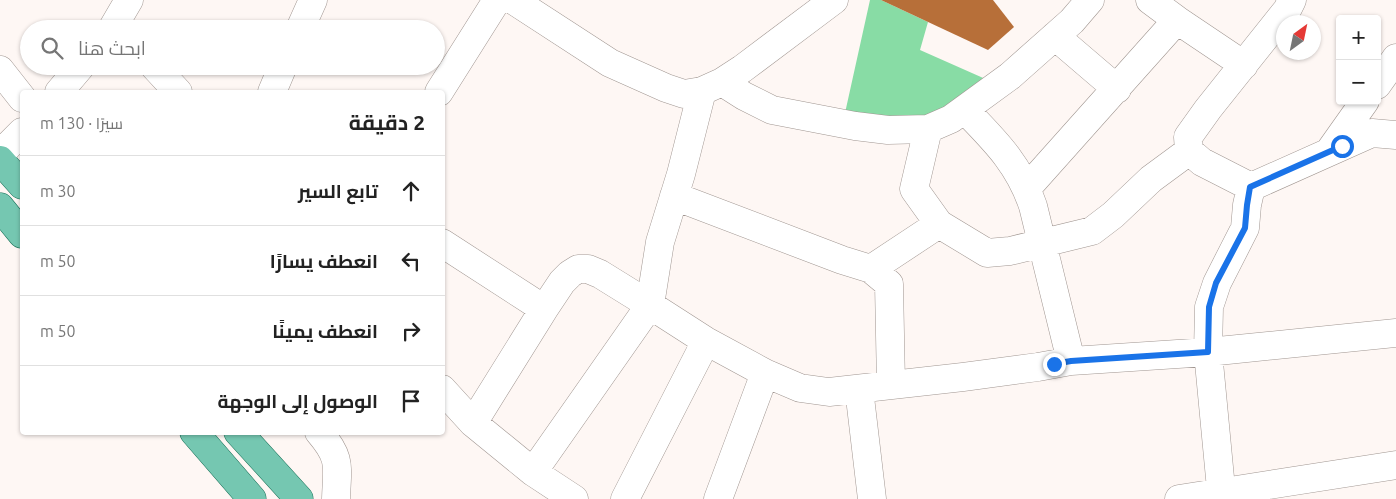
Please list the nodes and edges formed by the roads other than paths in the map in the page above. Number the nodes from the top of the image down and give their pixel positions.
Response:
1 (313, 0) edge
2 (497, 0) edge
3 (513, 0) edge
4 (834, 0) edge
5 (1090, 0) edge
6 (1292, 0) edge
7 (1161, 6) edge
8 (304, 20) edge
9 (1055, 36) junction
10 (1396, 58) edge
11 (1244, 65) junction
12 (0, 70) edge
13 (73, 75) edge
14 (162, 75) edge
15 (279, 75) edge
16 (1381, 79) edge
17 (712, 87) junction
18 (1117, 89) junction
19 (61, 90) edge
20 (176, 90) edge
21 (273, 90) edge
22 (440, 90) edge
23 (20, 95) edge
24 (1362, 105) edge
25 (965, 110) junction
26 (928, 129) junction
27 (20, 134) edge
28 (1396, 135) edge
29 (1189, 151) junction
30 (1329, 152) junction
31 (0, 154) edge
32 (0, 160) edge
33 (20, 183) edge
34 (1250, 187) junction
35 (1027, 188) junction
36 (674, 196) junction
37 (0, 207) edge
38 (939, 224) junction
39 (20, 232) edge
40 (1042, 244) junction
41 (445, 245) edge
42 (871, 269) junction
43 (650, 305) junction
44 (544, 309) junction
45 (1396, 333) edge
46 (706, 341) junction
47 (1208, 352) junction
48 (1071, 361) junction
49 (765, 373) junction
50 (891, 386) junction
51 (859, 389) junction
52 (445, 392) edge
53 (473, 423) junction
54 (197, 435) edge
55 (241, 435) edge
56 (322, 435) edge
57 (1396, 465) edge
58 (533, 472) junction
59 (1222, 496) edge
60 (252, 499) edge
61 (299, 499) edge
62 (336, 499) edge
63 (574, 499) edge
64 (625, 499) edge
65 (718, 499) edge
66 (872, 499) edge
67 (1179, 499) edge

1 - 8 street
2 - 22 street
3 - 17 street
4 - 17 street
5 - 9 street
6 - 11 street
7 - 11 street
7 - 18 street
9 - 18 street
9 - 25 street
10 - 16 street
11 - 29 street
12 - 23 street
13 - 19 street
14 - 20 street
15 - 21 street
17 - 26 street
17 - 36 street
18 - 35 street
24 - 30 street
25 - 26 street
25 - 35 street
26 - 38 street
27 - 31 street
28 - 30 street
29 - 34 street
29 - 40 street
30 - 34 street
32 - 33 main road
34 - 47 street
35 - 40 street
36 - 42 street
36 - 43 street
37 - 39 main road
38 - 40 street
38 - 42 street
40 - 48 street
41 - 44 street
42 - 50 street
43 - 44 street
43 - 46 street
43 - 58 street
44 - 53 street
45 - 47 street
46 - 49 street
46 - 64 street
47 - 48 street
47 - 59 street
48 - 50 street
49 - 51 street
49 - 65 street
50 - 51 street
51 - 66 street
52 - 53 street
53 - 58 street
54 - 60 main road
55 - 61 main road
56 - 62 street
57 - 59 street
58 - 63 street
59 - 67 street

